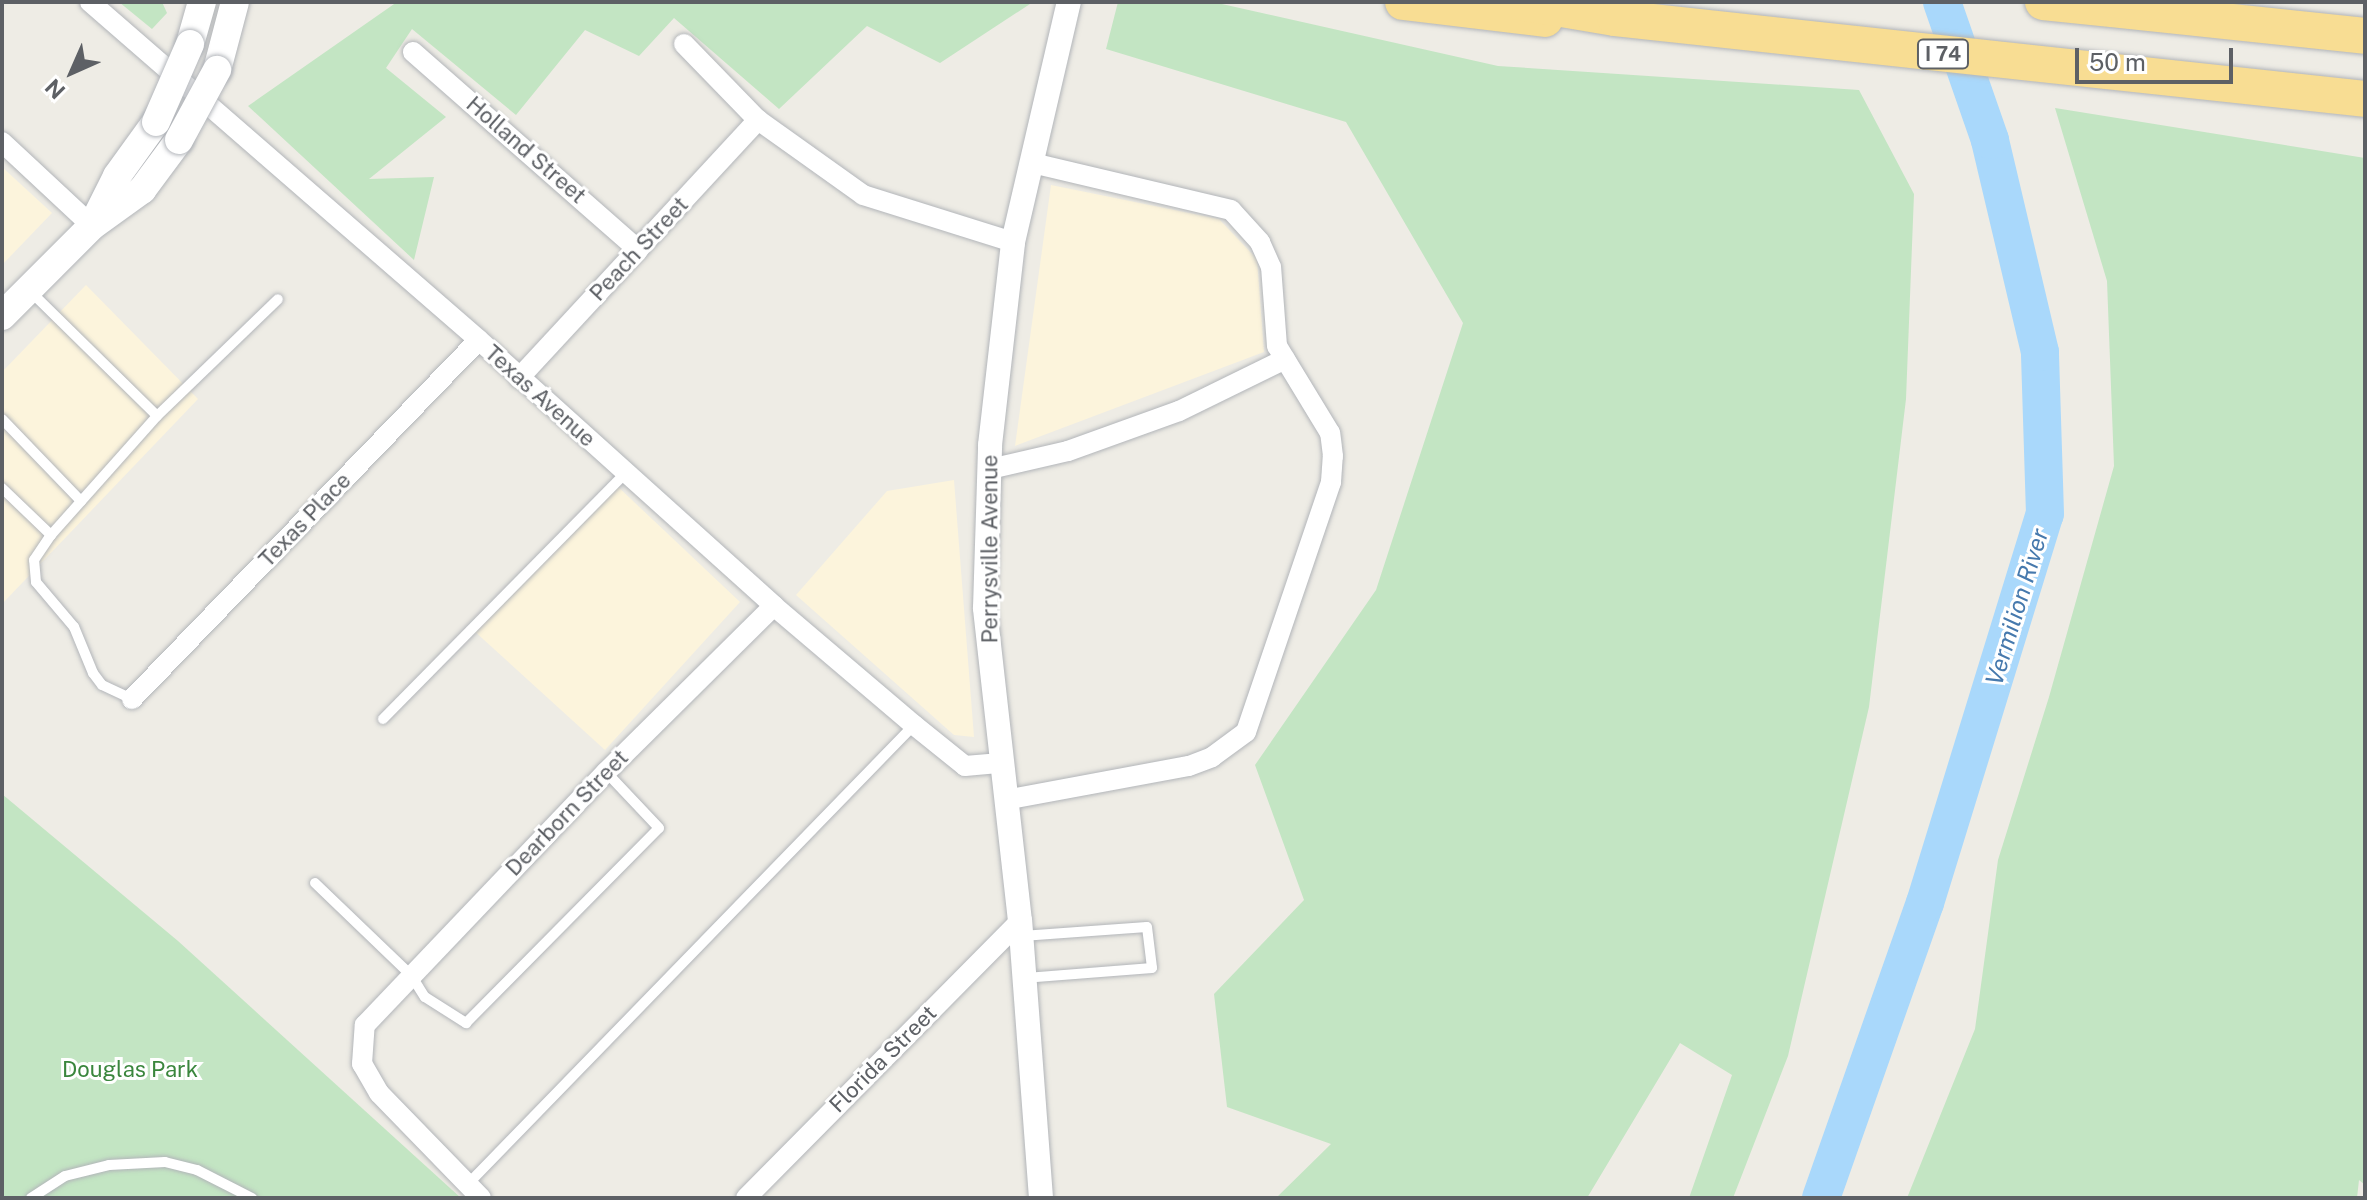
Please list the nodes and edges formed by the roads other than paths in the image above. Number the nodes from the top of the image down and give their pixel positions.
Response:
1 (90, 2) edge
2 (202, 2) edge
3 (235, 2) edge
4 (1069, 2) edge
5 (1403, 2) edge
6 (1520, 2) edge
7 (2043, 2) edge
8 (1615, 18) junction
9 (2365, 36) edge
10 (684, 44) dead end
11 (413, 52) dead end
12 (2365, 99) edge
13 (758, 120) junction
14 (2, 142) edge
15 (1032, 163) junction
16 (92, 226) junction
17 (1013, 242) junction
18 (638, 250) junction
19 (28, 289) junction
20 (278, 299) dead end
21 (2, 316) edge
22 (479, 340) junction
23 (1285, 359) junction
24 (519, 378) junction
25 (157, 416) junction
26 (2, 419) edge
27 (990, 469) junction
28 (626, 473) junction
29 (2, 488) edge
30 (81, 501) junction
31 (51, 535) junction
32 (774, 606) junction
33 (132, 699) joint
34 (383, 719) dead end
35 (914, 725) junction
36 (1001, 763) junction
37 (606, 772) junction
38 (1005, 800) junction
39 (315, 883) dead end
40 (1020, 928) junction
41 (411, 975) junction
42 (1024, 978) junction
43 (474, 1191) edge
44 (31, 1198) edge
45 (252, 1198) edge
46 (746, 1198) edge
47 (1041, 1198) edge

1 - 22 street, Texas Avenue
2 - 16 main road, bridge
3 - 16 main road, bridge
4 - 15 street, Perrysville Avenue
5 - 8 highway
6 - 8 highway, I 74
7 - 9 highway
8 - 12 highway, I 74
10 - 13 street
11 - 18 street, Holland Street
13 - 17 street
13 - 18 street, Peach Street
14 - 16 street
15 - 17 street, Perrysville Avenue
15 - 23 street
16 - 19 main road
17 - 27 street, Perrysville Avenue
18 - 24 street, Peach Street
19 - 21 main road
19 - 25 lane
20 - 25 lane
22 - 24 street, Texas Avenue
22 - 33 street, Texas Place
23 - 27 street
23 - 38 street
24 - 28 street, Texas Avenue
25 - 30 lane
26 - 30 lane
27 - 36 street, Perrysville Avenue
28 - 32 street, Texas Avenue
28 - 34 lane
29 - 31 lane
30 - 31 lane
31 - 33 lane
32 - 35 street, Texas Avenue
32 - 37 street, Dearborn Street
35 - 36 street, Texas Avenue
35 - 43 lane
36 - 38 street, Perrysville Avenue
37 - 41 street, Dearborn Street
37 - 41 lane
38 - 40 street, Perrysville Avenue
39 - 41 lane
40 - 42 street, Perrysville Avenue
40 - 42 lane
40 - 46 street, Florida Street
41 - 43 street, Dearborn Street
42 - 47 street, Perrysville Avenue
44 - 45 lane

